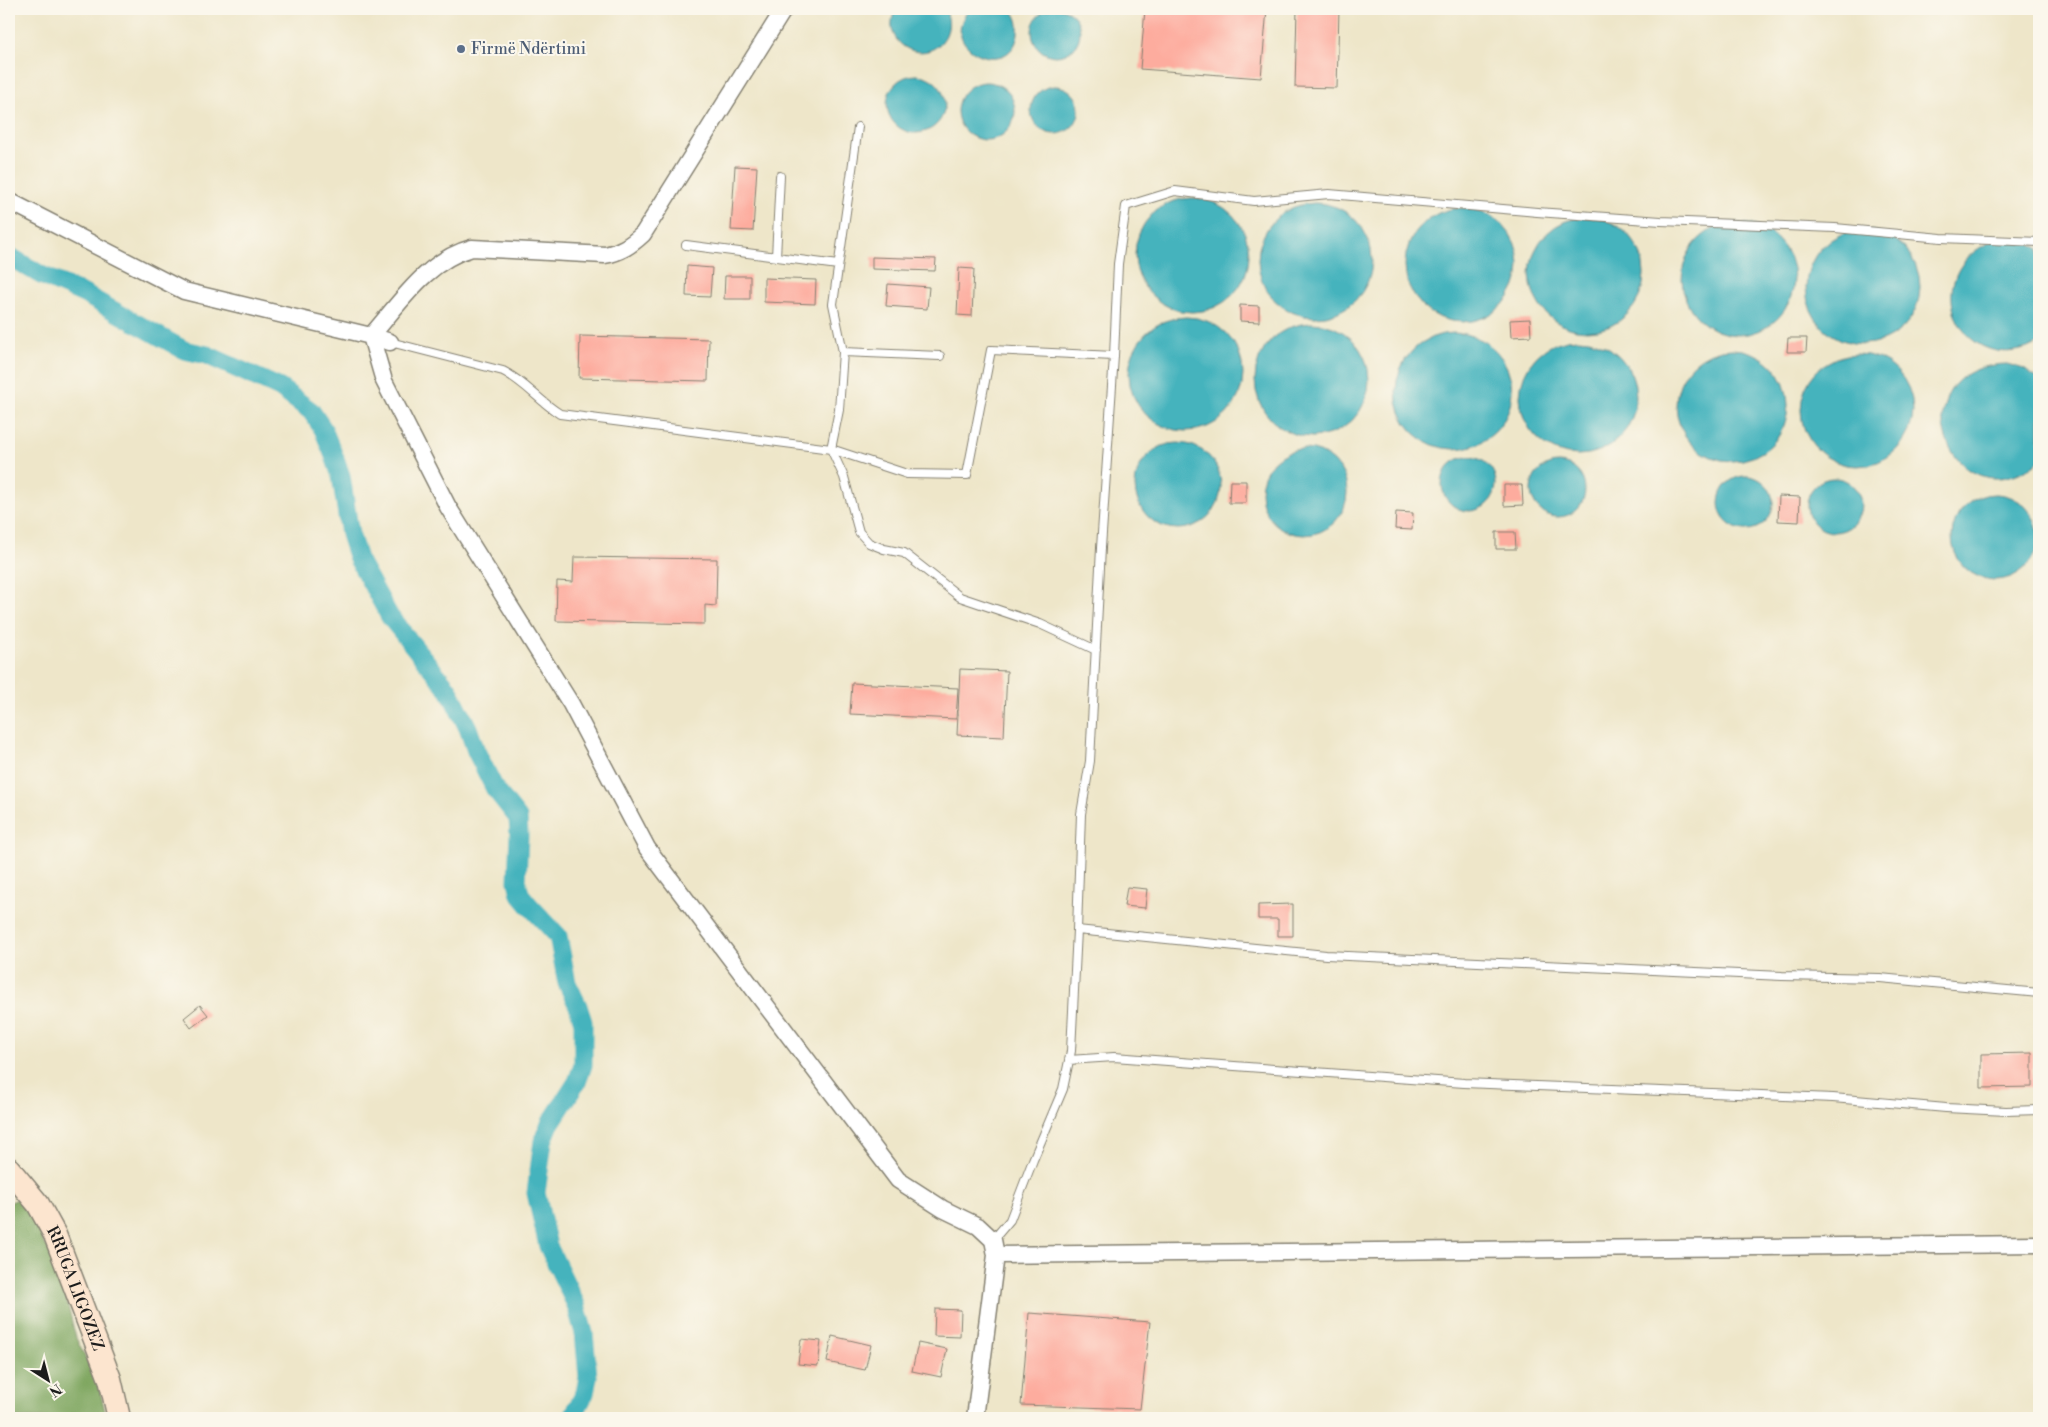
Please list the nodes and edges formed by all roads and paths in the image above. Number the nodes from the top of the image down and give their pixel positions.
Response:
1 (784, 9) edge
2 (858, 127) dead end
3 (780, 176) dead end
4 (9, 201) edge
5 (2039, 242) edge
6 (686, 246) dead end
7 (776, 257) junction
8 (838, 265) junction
9 (371, 336) junction
10 (390, 342) joint
11 (843, 352) junction
12 (940, 356) dead end
13 (1114, 356) junction
14 (831, 449) junction
15 (1096, 650) junction
16 (1078, 930) junction
17 (2039, 993) edge
18 (1069, 1060) junction
19 (2039, 1110) edge
20 (9, 1169) edge
21 (2039, 1244) edge
22 (995, 1248) junction
23 (119, 1418) edge
24 (975, 1418) edge

1 - 9 street
2 - 8 lane
3 - 7 lane
4 - 9 street
5 - 13 lane
6 - 7 lane
7 - 8 lane
8 - 11 lane
9 - 10 street
9 - 22 street
10 - 14 lane
11 - 12 lane
11 - 14 lane
13 - 14 lane
13 - 15 lane
14 - 15 lane
15 - 16 lane
16 - 17 lane
16 - 18 lane
18 - 19 lane
18 - 22 lane
20 - 23 street, RRUGA LIGOZEZ
21 - 22 street
22 - 24 street

